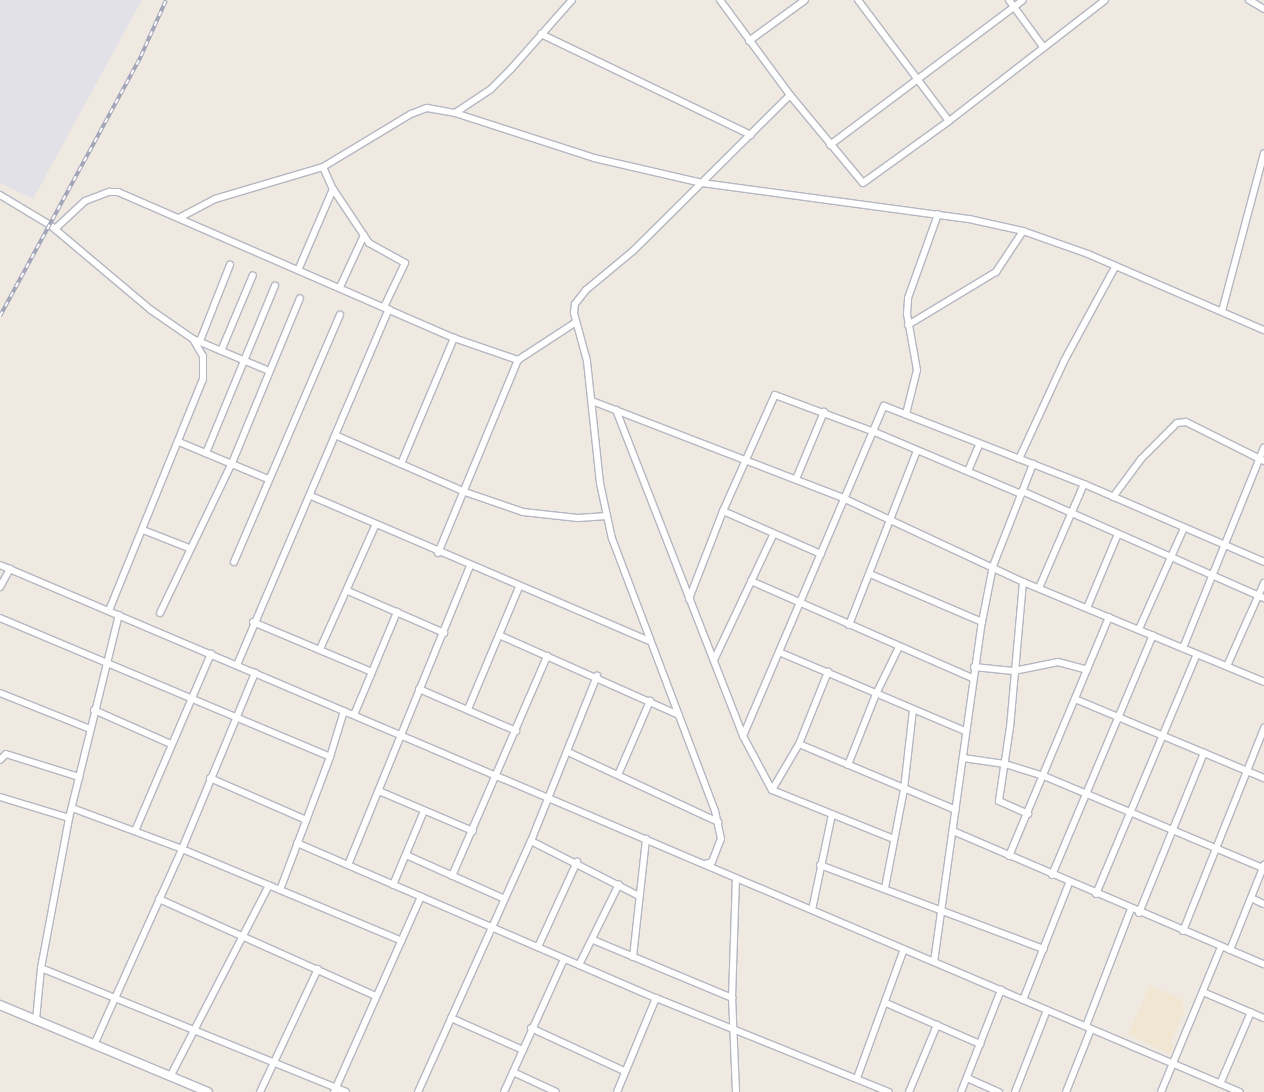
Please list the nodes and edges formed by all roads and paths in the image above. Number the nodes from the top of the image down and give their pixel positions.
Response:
1 (572, 0) edge
2 (721, 0) edge
3 (805, 0) edge
4 (858, 0) edge
5 (1008, 0) edge
6 (1023, 0) edge
7 (1105, 0) edge
8 (1249, 0) edge
9 (1014, 7) junction
10 (1264, 8) edge
11 (541, 34) junction
12 (749, 41) junction
13 (1044, 48) junction
14 (918, 80) junction
15 (790, 95) junction
16 (455, 113) junction
17 (949, 121) junction
18 (751, 135) junction
19 (830, 145) junction
20 (1264, 153) edge
21 (323, 167) junction
22 (1261, 179) edge
23 (702, 183) junction
24 (333, 189) junction
25 (0, 195) edge
26 (938, 214) junction
27 (179, 218) junction
28 (55, 229) junction
29 (1023, 230) junction
30 (364, 235) junction
31 (230, 265) dead end
32 (1115, 267) junction
33 (299, 268) junction
34 (253, 275) dead end
35 (275, 286) dead end
36 (340, 287) junction
37 (300, 298) dead end
38 (387, 308) junction
39 (1222, 311) junction
40 (340, 315) dead end
41 (576, 322) junction
42 (908, 325) junction
43 (1264, 330) edge
44 (454, 338) junction
45 (197, 340) junction
46 (221, 350) junction
47 (243, 360) junction
48 (518, 360) junction
49 (269, 371) junction
50 (592, 401) junction
51 (616, 410) junction
52 (824, 412) junction
53 (906, 414) junction
54 (872, 430) junction
55 (335, 435) junction
56 (179, 442) junction
57 (979, 445) junction
58 (1264, 448) edge
59 (917, 451) junction
60 (206, 453) junction
61 (746, 459) junction
62 (1020, 459) junction
63 (1262, 460) edge
64 (232, 463) junction
65 (401, 464) junction
66 (1032, 464) junction
67 (968, 471) junction
68 (268, 479) junction
69 (796, 479) junction
70 (1084, 484) junction
71 (465, 492) junction
72 (1021, 492) junction
73 (311, 496) junction
74 (1113, 497) junction
75 (843, 498) junction
76 (723, 511) junction
77 (1070, 513) junction
78 (607, 516) junction
79 (889, 519) junction
80 (375, 526) junction
81 (1184, 528) junction
82 (143, 530) junction
83 (774, 533) junction
84 (1118, 534) junction
85 (1224, 546) junction
86 (189, 548) junction
87 (438, 553) junction
88 (820, 554) junction
89 (1170, 556) junction
90 (234, 562) dead end
91 (1264, 562) edge
92 (0, 565) edge
93 (470, 566) junction
94 (993, 566) junction
95 (10, 569) junction
96 (870, 574) junction
97 (1213, 575) junction
98 (751, 581) junction
99 (1023, 582) junction
100 (1264, 583) edge
101 (0, 586) edge
102 (519, 587) junction
103 (1039, 588) junction
104 (348, 591) junction
105 (1261, 597) edge
106 (689, 599) junction
107 (798, 602) junction
108 (1087, 608) junction
109 (109, 611) junction
110 (397, 612) junction
111 (160, 613) dead end
112 (119, 615) junction
113 (1109, 617) junction
114 (0, 618) edge
115 (254, 622) junction
116 (982, 622) junction
117 (849, 625) junction
118 (1139, 629) junction
119 (444, 633) junction
120 (499, 635) junction
121 (1153, 635) junction
122 (650, 641) junction
123 (899, 647) junction
124 (1183, 648) junction
125 (320, 649) junction
126 (779, 652) junction
127 (211, 654) junction
128 (1196, 654) junction
129 (548, 656) junction
130 (714, 660) junction
131 (106, 664) junction
132 (237, 665) junction
133 (1227, 666) junction
134 (974, 667) junction
135 (1087, 670) junction
136 (1014, 671) junction
137 (372, 672) junction
138 (828, 672) junction
139 (255, 673) junction
140 (597, 676) junction
141 (972, 678) junction
142 (1264, 682) edge
143 (419, 689) junction
144 (0, 693) edge
145 (876, 694) junction
146 (192, 699) junction
147 (1075, 699) junction
148 (650, 701) junction
149 (94, 710) junction
150 (468, 710) junction
151 (913, 710) junction
152 (344, 711) junction
153 (354, 715) junction
154 (679, 715) junction
155 (1118, 717) junction
156 (237, 718) junction
157 (1264, 728) edge
158 (90, 729) junction
159 (516, 730) junction
160 (965, 732) junction
161 (399, 734) junction
162 (1161, 735) junction
163 (743, 736) junction
164 (171, 744) junction
165 (799, 744) junction
166 (568, 752) junction
167 (1204, 753) junction
168 (330, 757) junction
169 (963, 758) junction
170 (0, 760) edge
171 (1005, 764) junction
172 (848, 765) junction
173 (1246, 771) junction
174 (618, 775) junction
175 (497, 776) junction
176 (1044, 776) junction
177 (79, 778) junction
178 (210, 778) junction
179 (1264, 778) edge
180 (904, 789) junction
181 (772, 790) junction
182 (379, 791) junction
183 (1086, 795) junction
184 (0, 797) edge
185 (548, 798) junction
186 (72, 808) junction
187 (424, 810) junction
188 (956, 810) junction
189 (832, 814) junction
190 (1028, 814) junction
191 (1130, 814) junction
192 (70, 818) junction
193 (306, 820) junction
194 (718, 822) junction
195 (135, 831) junction
196 (473, 831) junction
197 (953, 831) junction
198 (1172, 831) junction
199 (894, 839) junction
200 (646, 840) junction
201 (531, 841) junction
202 (297, 843) junction
203 (1215, 848) junction
204 (182, 850) junction
205 (406, 855) junction
206 (1009, 856) junction
207 (577, 862) junction
208 (705, 864) junction
209 (348, 865) junction
210 (820, 865) junction
211 (1263, 866) edge
212 (1052, 875) junction
213 (452, 876) junction
214 (736, 878) junction
215 (1069, 883) junction
216 (393, 884) junction
217 (619, 884) junction
218 (269, 885) junction
219 (885, 888) junction
220 (280, 890) junction
221 (1096, 894) junction
222 (640, 896) junction
223 (421, 898) junction
224 (1250, 898) junction
225 (159, 899) junction
226 (504, 899) junction
227 (1264, 904) edge
228 (1131, 909) junction
229 (812, 910) junction
230 (942, 910) junction
231 (1139, 913) junction
232 (491, 928) junction
233 (1183, 931) junction
234 (242, 935) junction
235 (402, 940) junction
236 (593, 940) junction
237 (538, 947) junction
238 (1221, 947) junction
239 (904, 949) junction
240 (1044, 949) junction
241 (1230, 950) junction
242 (633, 957) junction
243 (564, 958) junction
244 (934, 962) junction
245 (1264, 964) edge
246 (580, 965) junction
247 (41, 968) junction
248 (318, 969) junction
249 (1001, 990) junction
250 (1203, 992) junction
251 (376, 996) junction
252 (116, 998) junction
253 (656, 998) junction
254 (732, 998) junction
255 (1023, 1000) junction
256 (886, 1003) junction
257 (0, 1005) edge
258 (1047, 1010) junction
259 (1251, 1012) junction
260 (452, 1018) junction
261 (1264, 1018) edge
262 (36, 1020) junction
263 (936, 1025) junction
264 (531, 1028) junction
265 (734, 1028) junction
266 (1088, 1028) junction
267 (194, 1030) junction
268 (980, 1044) junction
269 (94, 1045) junction
270 (523, 1050) junction
271 (274, 1063) junction
272 (1172, 1063) junction
273 (624, 1071) junction
274 (513, 1072) junction
275 (170, 1077) junction
276 (857, 1078) junction
277 (967, 1078) junction
278 (1220, 1084) junction
279 (874, 1089) edge
280 (335, 1090) edge
281 (208, 1092) edge
282 (260, 1092) edge
283 (346, 1092) edge
284 (418, 1092) edge
285 (504, 1092) edge
286 (556, 1092) edge
287 (617, 1092) edge
288 (736, 1092) edge
289 (889, 1092) edge
290 (909, 1092) edge
291 (961, 1092) edge
292 (999, 1092) edge
293 (1015, 1092) edge
294 (1066, 1092) edge
295 (1161, 1092) edge
296 (1240, 1092) edge

1 - 11 street
2 - 12 street
3 - 12 street
4 - 14 street
5 - 9 street
6 - 9 street
7 - 13 street
8 - 10 street
9 - 13 street
9 - 14 street
11 - 16 street
11 - 18 street
12 - 15 street
13 - 17 street
14 - 17 street
14 - 19 street
15 - 18 street
15 - 19 street
16 - 21 street
16 - 23 street
17 - 19 street
18 - 23 street
20 - 22 street
21 - 24 street
21 - 27 street
22 - 39 street
23 - 26 street
23 - 41 street
24 - 30 street
24 - 33 street
25 - 28 street
26 - 29 street
26 - 42 street
27 - 28 street
27 - 33 street
28 - 45 street
29 - 32 street
29 - 42 street
30 - 36 street
30 - 38 street
31 - 45 street
32 - 39 street
32 - 62 street
33 - 36 street
34 - 46 street
35 - 47 street
36 - 38 street
37 - 49 street
38 - 44 street
38 - 55 street
39 - 43 street
40 - 68 street
41 - 48 street
41 - 50 street
42 - 53 street
44 - 48 street
44 - 65 street
45 - 46 street
45 - 56 street
46 - 47 street
47 - 49 street
47 - 60 street
48 - 71 street
49 - 64 street
50 - 51 street
50 - 78 street
51 - 61 street
51 - 106 street
52 - 54 street
52 - 61 street
52 - 69 street
53 - 54 street
53 - 57 street
54 - 59 street
54 - 75 street
55 - 65 street
55 - 73 street
56 - 60 street
56 - 82 street
57 - 62 street
57 - 67 street
58 - 63 street
59 - 67 street
59 - 79 street
60 - 64 street
61 - 69 street
61 - 76 street
62 - 66 street
63 - 74 street
63 - 85 street
64 - 68 street
64 - 86 street
65 - 71 street
66 - 70 street
66 - 72 street
67 - 72 street
68 - 90 street
69 - 75 street
70 - 74 street
70 - 77 street
71 - 78 street
71 - 87 street
72 - 77 street
72 - 94 street
73 - 80 street
73 - 115 street
74 - 81 street
75 - 79 street
75 - 88 street
76 - 83 street
76 - 106 street
77 - 84 street
77 - 103 street
78 - 122 street
79 - 94 street
79 - 96 street
80 - 87 street
80 - 104 street
81 - 85 street
81 - 89 street
82 - 86 street
82 - 109 street
83 - 88 street
83 - 98 street
84 - 89 street
84 - 108 street
85 - 91 street
85 - 97 street
86 - 111 street
87 - 93 street
88 - 107 street
89 - 97 street
89 - 118 street
92 - 95 street
93 - 102 street
93 - 119 street
94 - 99 street
94 - 116 street
95 - 101 street
95 - 109 street
96 - 116 street
96 - 117 street
97 - 105 street
97 - 124 street
98 - 107 street
98 - 130 street
99 - 103 street
99 - 136 street
100 - 105 street
102 - 120 street
102 - 122 street
103 - 108 street
104 - 110 street
104 - 125 street
105 - 133 street
106 - 130 street
107 - 117 street
107 - 126 street
108 - 113 street
109 - 112 street
110 - 119 street
110 - 137 street
112 - 127 street
112 - 131 street
113 - 118 street
113 - 135 street
114 - 131 street
115 - 125 street
115 - 132 street
116 - 134 street
117 - 123 street
118 - 121 street
119 - 143 street
120 - 129 street
120 - 150 street
121 - 124 street
121 - 155 street
122 - 154 street
123 - 141 street
123 - 145 street
124 - 128 street
125 - 137 street
126 - 138 street
126 - 163 street
127 - 132 street
127 - 146 street
128 - 133 street
128 - 162 street
129 - 140 street
129 - 159 street
130 - 163 street
131 - 146 street
131 - 149 street
132 - 139 street
133 - 142 street
134 - 136 street
134 - 141 street
135 - 136 street
135 - 147 street
136 - 171 street
137 - 153 street
138 - 145 street
138 - 165 street
139 - 152 street
139 - 156 street
140 - 148 street
140 - 166 street
141 - 160 street
143 - 150 street
143 - 161 street
144 - 158 street
145 - 151 street
145 - 172 street
146 - 156 street
146 - 164 street
147 - 155 street
147 - 176 street
148 - 154 street
148 - 174 street
149 - 158 street
149 - 164 street
150 - 159 street
151 - 160 street
151 - 180 street
152 - 153 street
152 - 168 street
153 - 161 street
154 - 194 street
155 - 162 street
155 - 183 street
156 - 168 street
156 - 178 street
157 - 173 street
158 - 177 street
159 - 175 street
160 - 169 street
161 - 175 street
161 - 182 street
162 - 167 street
162 - 191 street
163 - 181 street
164 - 195 street
165 - 172 street
165 - 181 street
166 - 174 street
166 - 185 street
167 - 173 street
167 - 198 street
168 - 193 street
169 - 171 street
169 - 188 street
170 - 177 street
171 - 176 street
171 - 190 street
172 - 180 street
173 - 179 street
173 - 203 street
174 - 194 street
175 - 185 street
175 - 196 street
176 - 183 street
176 - 190 street
177 - 186 street
178 - 193 street
178 - 204 street
180 - 188 street
180 - 199 street
181 - 189 street
182 - 187 street
182 - 209 street
183 - 191 street
183 - 212 street
184 - 192 street
185 - 200 street
185 - 201 street
186 - 192 street
186 - 195 street
187 - 196 street
187 - 205 street
188 - 197 street
189 - 199 street
189 - 210 street
190 - 206 street
191 - 198 street
191 - 221 street
192 - 247 street
193 - 202 street
194 - 208 street
195 - 204 street
196 - 213 street
197 - 206 street
197 - 230 street
198 - 203 street
198 - 231 street
199 - 219 street
200 - 208 street
200 - 222 street
201 - 207 street
201 - 226 street
202 - 209 street
202 - 220 street
203 - 211 street
203 - 233 street
204 - 218 street
204 - 225 street
205 - 213 street
205 - 216 street
206 - 212 street
207 - 217 street
207 - 237 street
208 - 214 street
209 - 216 street
210 - 219 street
210 - 229 street
211 - 224 street
212 - 215 street
213 - 226 street
214 - 229 street
214 - 254 street
215 - 221 street
215 - 240 street
216 - 223 street
217 - 222 street
217 - 236 street
218 - 220 street
218 - 234 street
219 - 230 street
220 - 235 street
221 - 228 street
222 - 242 street
223 - 232 street
223 - 235 street
224 - 227 street
224 - 241 street
225 - 234 street
225 - 252 street
226 - 232 street
228 - 231 street
228 - 266 street
229 - 239 street
230 - 240 street
230 - 244 street
231 - 233 street
232 - 237 street
232 - 260 street
233 - 238 street
234 - 248 street
234 - 267 street
235 - 251 street
236 - 242 street
236 - 246 street
237 - 243 street
238 - 241 street
238 - 250 street
239 - 244 street
239 - 256 street
240 - 255 street
241 - 245 street
242 - 254 street
243 - 246 street
243 - 264 street
244 - 249 street
246 - 253 street
247 - 252 street
247 - 262 street
248 - 251 street
248 - 271 street
249 - 255 street
249 - 268 street
250 - 259 street
250 - 272 street
251 - 280 street
252 - 267 street
252 - 269 street
253 - 265 street
253 - 273 street
254 - 265 street
255 - 258 street
256 - 263 street
256 - 276 street
257 - 262 street
258 - 266 street
258 - 293 street
259 - 261 street
259 - 278 street
260 - 270 street
260 - 284 street
262 - 269 street
263 - 268 street
263 - 290 street
264 - 270 street
264 - 273 street
265 - 276 street
265 - 288 street
266 - 272 street
266 - 294 street
267 - 271 street
267 - 275 street
268 - 277 street
269 - 275 street
270 - 274 street
271 - 280 street
271 - 282 street
272 - 278 street
272 - 295 street
273 - 287 street
274 - 285 street
274 - 286 street
275 - 281 street
276 - 279 street
277 - 291 street
277 - 292 street
278 - 296 street
279 - 289 street
280 - 283 street

